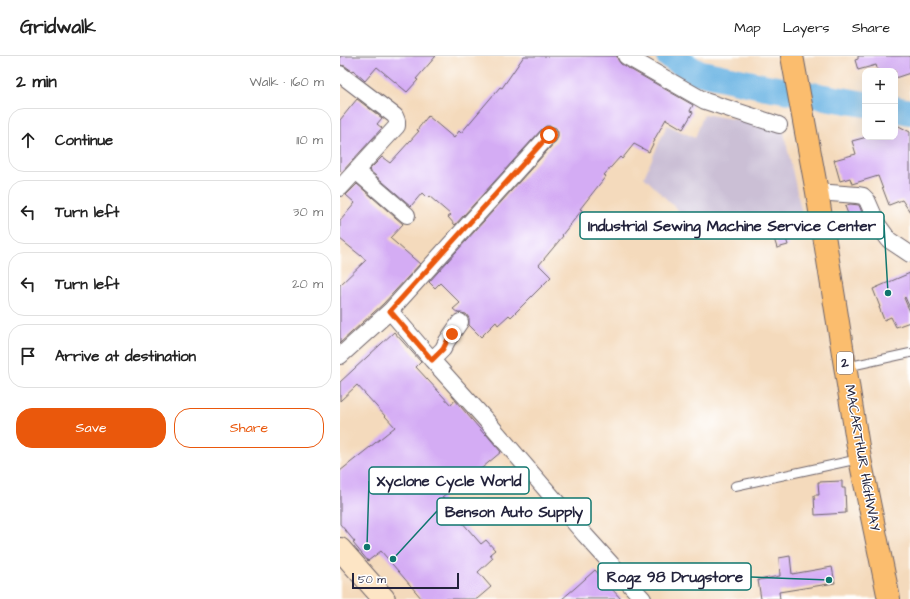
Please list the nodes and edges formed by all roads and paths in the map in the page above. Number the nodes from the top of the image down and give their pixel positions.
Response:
1 (626, 56) edge
2 (793, 60) edge
3 (340, 74) edge
4 (779, 125) dead end
5 (549, 135) dead end
6 (356, 171) junction
7 (340, 188) edge
8 (817, 192) junction
9 (407, 215) dead end
10 (910, 254) edge
11 (390, 311) junction
12 (460, 322) dead end
13 (910, 352) edge
14 (340, 356) edge
15 (432, 360) junction
16 (845, 367) junction
17 (860, 459) junction
18 (735, 486) dead end
19 (340, 549) edge
20 (384, 599) edge
21 (643, 599) edge
22 (889, 599) edge

1 - 4 street
2 - 8 highway, MACARTHUR HIGHWAY / 2
3 - 6 street
5 - 11 street
6 - 7 street
6 - 9 street
8 - 10 street
8 - 16 highway, MACARTHUR HIGHWAY / 2
11 - 14 street
11 - 15 street
12 - 15 street
13 - 16 lane
15 - 21 street
16 - 17 highway, MACARTHUR HIGHWAY / 2
17 - 18 lane
17 - 22 highway, MACARTHUR HIGHWAY / 2
19 - 20 main road

